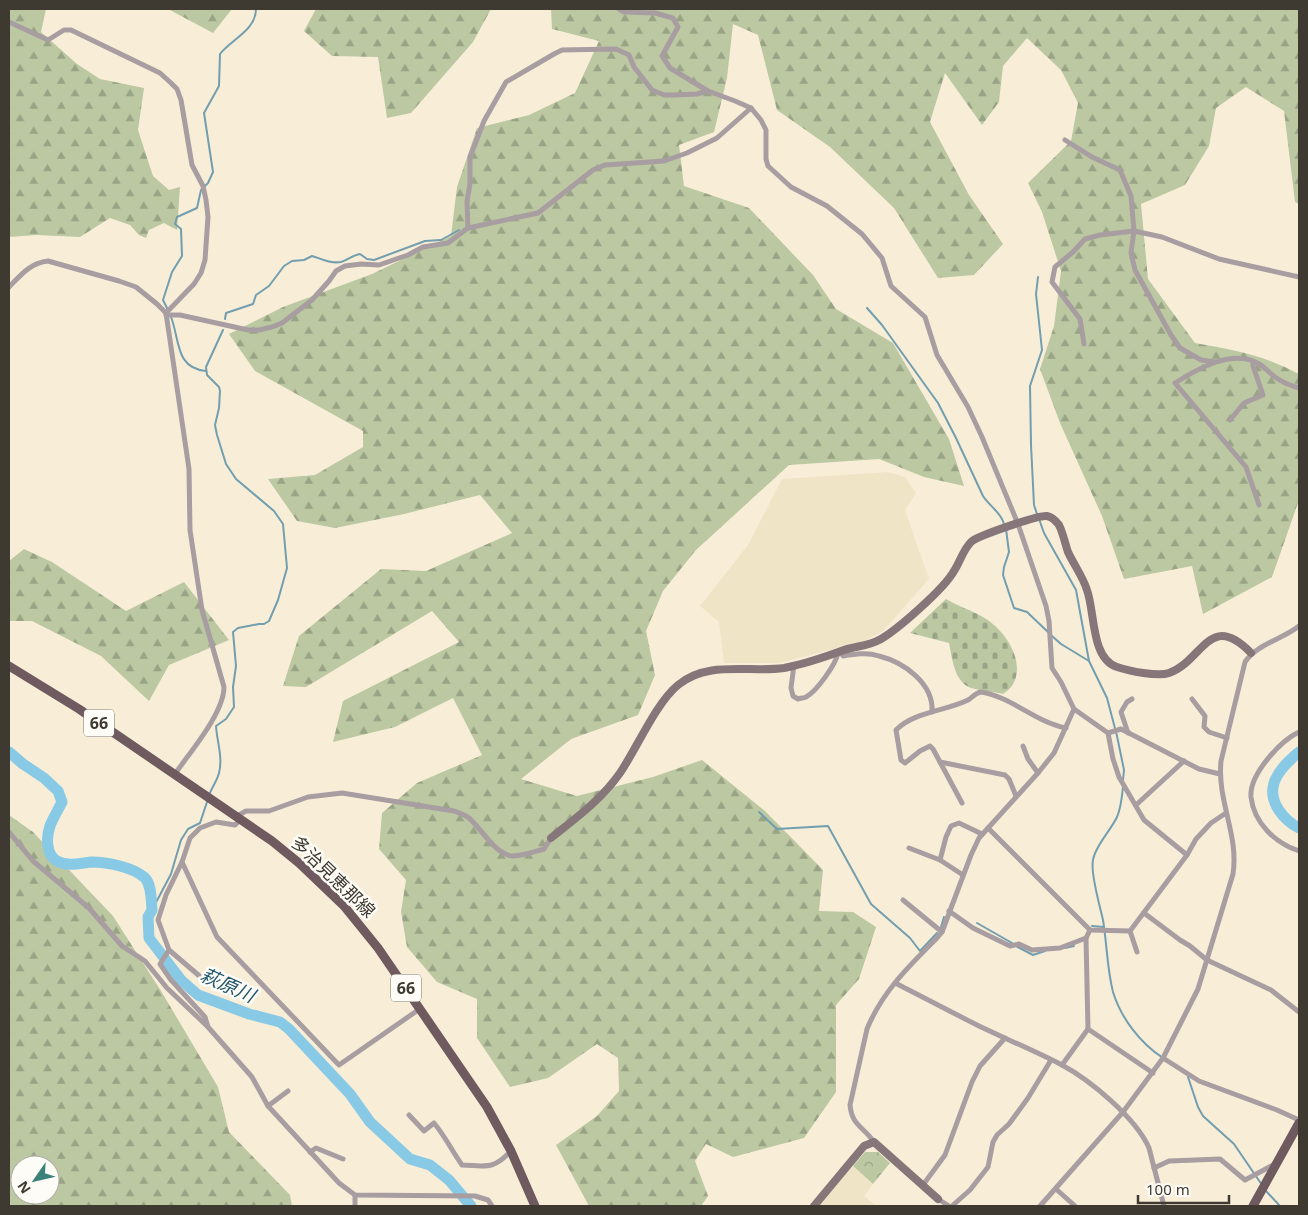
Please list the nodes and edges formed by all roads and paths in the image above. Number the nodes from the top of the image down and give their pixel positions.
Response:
1 (619, 9) edge
2 (9, 22) edge
3 (708, 91) junction
4 (751, 108) junction
5 (1065, 140) dead end
6 (468, 228) junction
7 (1134, 231) junction
8 (1299, 277) edge
9 (9, 287) edge
10 (166, 314) junction
11 (1084, 344) dead end
12 (1215, 362) junction
13 (1253, 362) junction
14 (1299, 388) edge
15 (1230, 420) dead end
16 (1259, 505) dead end
17 (1018, 524) junction
18 (1299, 626) edge
19 (839, 652) junction
20 (1251, 653) junction
21 (794, 665) junction
22 (9, 666) edge
23 (1132, 699) dead end
24 (1192, 699) dead end
25 (1074, 708) junction
26 (932, 712) junction
27 (1066, 728) junction
28 (1299, 732) edge
29 (1128, 733) junction
30 (1108, 734) junction
31 (1226, 738) junction
32 (1022, 746) dead end
33 (940, 762) junction
34 (1184, 762) junction
35 (1038, 773) junction
36 (175, 774) junction
37 (1220, 774) junction
38 (1016, 796) junction
39 (962, 803) dead end
40 (1136, 805) junction
41 (1226, 813) junction
42 (239, 818) junction
43 (988, 828) junction
44 (9, 832) edge
45 (982, 834) junction
46 (551, 838) joint
47 (909, 848) dead end
48 (1299, 851) edge
49 (1187, 855) junction
50 (940, 860) junction
51 (182, 862) junction
52 (963, 875) junction
53 (903, 900) dead end
54 (949, 911) junction
55 (1144, 913) junction
56 (1090, 930) junction
57 (1130, 931) junction
58 (942, 932) junction
59 (1086, 938) junction
60 (169, 950) junction
61 (1136, 952) dead end
62 (1207, 960) junction
63 (894, 983) junction
64 (235, 995) dead end
65 (421, 1008) junction
66 (1299, 1012) edge
67 (208, 1027) junction
68 (1088, 1029) junction
69 (1005, 1038) junction
70 (1051, 1060) junction
71 (1161, 1060) junction
72 (1062, 1065) junction
73 (1153, 1073) junction
74 (288, 1091) dead end
75 (268, 1106) junction
76 (1123, 1112) junction
77 (408, 1115) dead end
78 (1299, 1122) edge
79 (874, 1142) junction
80 (511, 1151) junction
81 (310, 1152) junction
82 (343, 1159) dead end
83 (1278, 1162) junction
84 (1154, 1168) junction
85 (923, 1185) junction
86 (1056, 1189) junction
87 (355, 1195) junction
88 (938, 1199) joint
89 (355, 1206) edge
90 (492, 1206) edge
91 (535, 1206) edge
92 (814, 1206) edge
93 (951, 1206) edge
94 (1040, 1206) edge
95 (1075, 1206) edge
96 (1164, 1206) edge
97 (1253, 1206) edge

1 - 3 street
2 - 10 street
3 - 4 street
3 - 6 street
4 - 6 street
4 - 17 street
5 - 7 street
6 - 10 street
7 - 8 street
7 - 11 street
7 - 12 street
9 - 10 street
10 - 36 street
12 - 13 street
12 - 16 street
13 - 14 street
13 - 15 street
17 - 19 street
17 - 20 street
17 - 25 street
18 - 20 street
19 - 21 street
19 - 21 street
19 - 26 street
20 - 31 street
21 - 46 street
22 - 36 main road, 多治見恵那線 / 66
23 - 29 street
24 - 31 street
25 - 27 street
25 - 30 street
26 - 27 street
26 - 33 street
27 - 35 street
28 - 48 street
29 - 30 street
29 - 34 street
30 - 40 street
31 - 37 street
32 - 35 street
33 - 38 street
33 - 39 street
34 - 37 street
34 - 40 street
35 - 38 street
36 - 42 main road, 多治見恵那線 / 66
37 - 41 street
38 - 43 street
40 - 49 street
41 - 49 street
41 - 62 street
42 - 46 street
42 - 51 street
42 - 65 main road, 多治見恵那線 / 66
43 - 45 street
43 - 56 street
44 - 67 street
45 - 50 street
45 - 52 street
47 - 50 street
49 - 55 street
50 - 52 street
51 - 60 street
51 - 65 street
52 - 54 street
53 - 58 street
54 - 58 street
54 - 59 street
55 - 57 street
55 - 62 street
56 - 57 street
56 - 59 street
57 - 61 street
58 - 63 street
59 - 68 street
60 - 64 street
60 - 67 street
62 - 66 street
62 - 71 street
63 - 69 street
63 - 79 street
65 - 80 main road, 多治見恵那線 / 66
67 - 75 street
68 - 72 street
68 - 73 street
69 - 70 street
69 - 85 street
70 - 72 street
70 - 93 street
71 - 73 street
71 - 78 street
72 - 76 street
73 - 76 street
74 - 75 street
75 - 81 street
76 - 84 street
76 - 86 street
77 - 80 street
78 - 83 main road
79 - 85 street
79 - 92 street
80 - 91 main road, 多治見恵那線 / 66
81 - 82 street
81 - 87 street
83 - 84 street
83 - 97 main road
84 - 96 street
85 - 88 street
86 - 94 street
86 - 95 street
87 - 89 street
87 - 90 street
88 - 93 street

